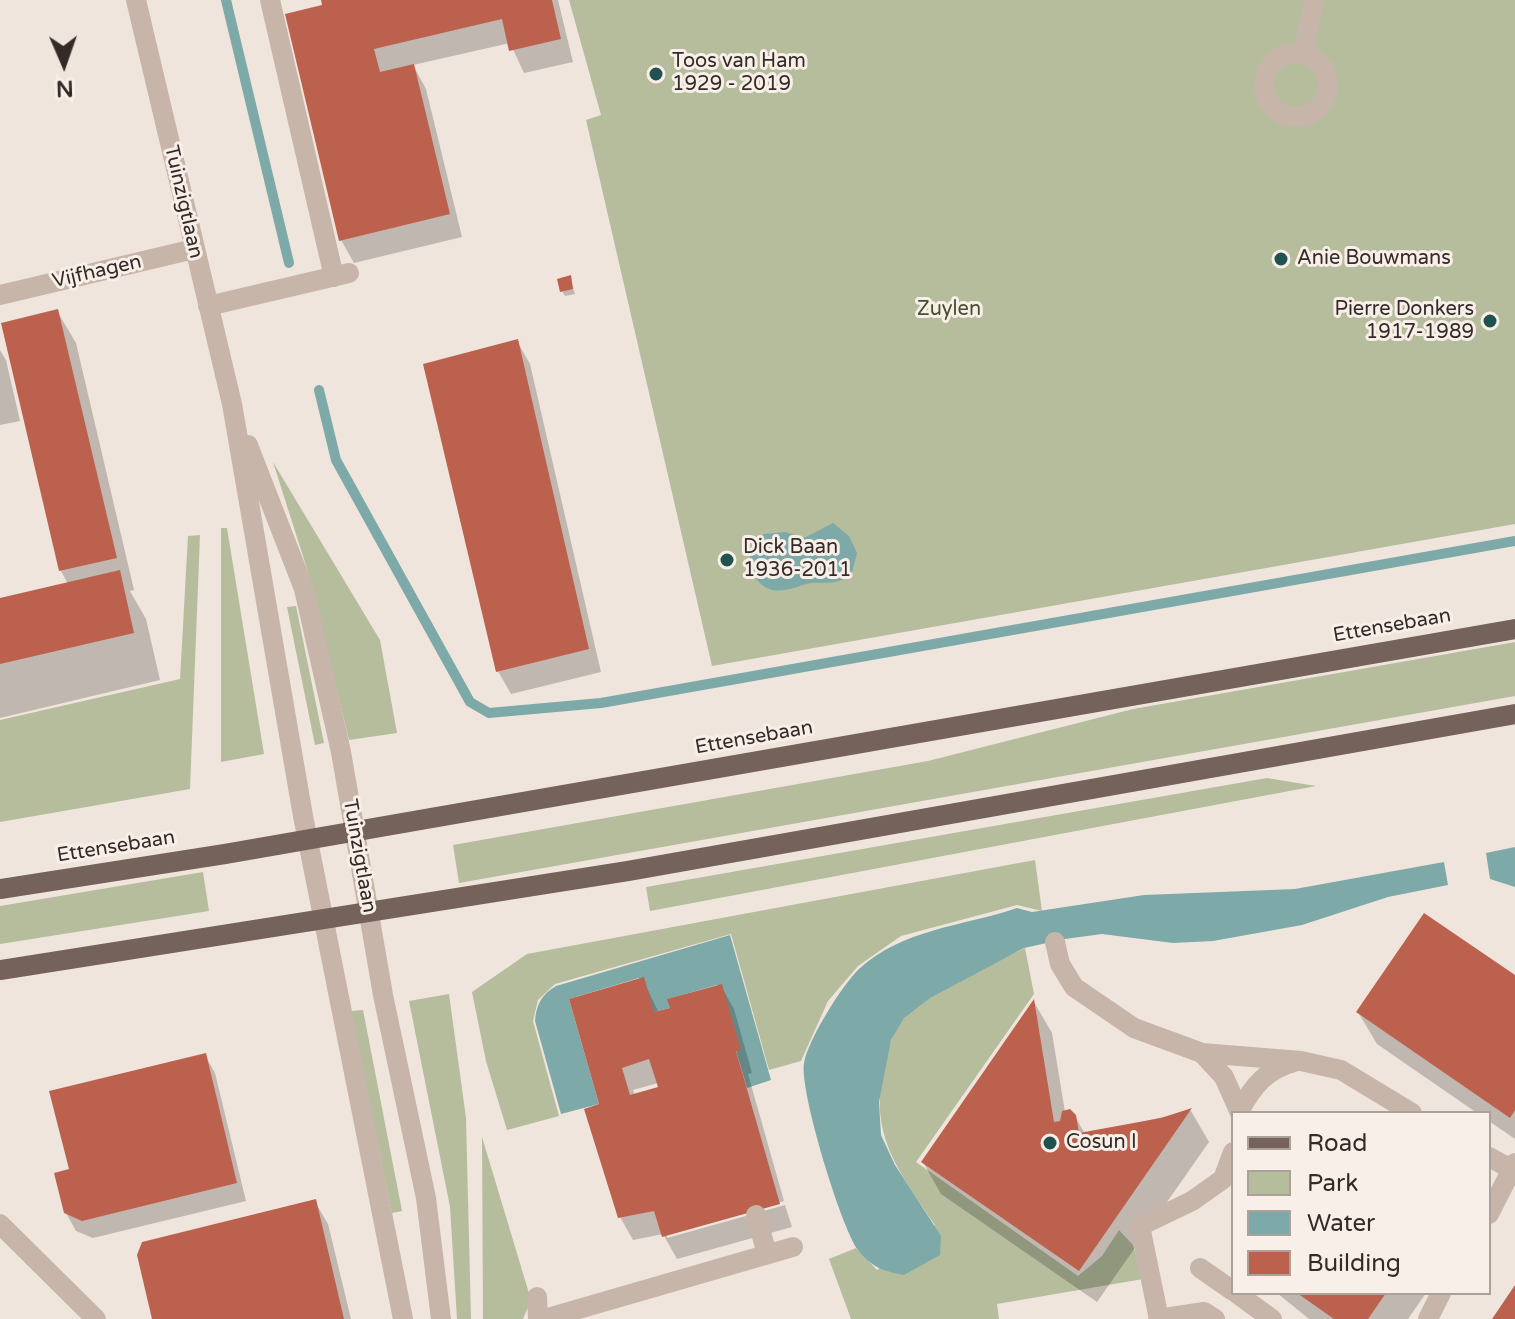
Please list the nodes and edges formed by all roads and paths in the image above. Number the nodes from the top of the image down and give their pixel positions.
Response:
1 (136, 0) edge
2 (270, 0) edge
3 (1314, 0) edge
4 (1303, 54) dead end
5 (194, 249) junction
6 (0, 295) edge
7 (208, 306) junction
8 (232, 404) junction
9 (1515, 629) edge
10 (1515, 717) edge
11 (355, 832) junction
12 (307, 840) junction
13 (0, 889) edge
14 (369, 912) junction
15 (322, 918) junction
16 (1055, 942) dead end
17 (0, 970) edge
18 (1202, 1053) junction
19 (1301, 1061) junction
20 (1240, 1111) edge
21 (1241, 1111) edge
22 (1409, 1111) edge
23 (1231, 1157) edge
24 (1491, 1158) edge
25 (1514, 1168) edge
26 (1491, 1210) edge
27 (756, 1215) dead end
28 (0, 1224) edge
29 (793, 1247) dead end
30 (767, 1254) junction
31 (1200, 1268) dead end
32 (1231, 1289) edge
33 (1239, 1295) edge
34 (1440, 1295) edge
35 (537, 1297) dead end
36 (96, 1319) edge
37 (403, 1319) edge
38 (441, 1319) edge
39 (538, 1319) edge
40 (544, 1319) edge
41 (1159, 1319) edge
42 (1215, 1319) edge
43 (1272, 1319) edge
44 (1428, 1319) edge

1 - 5 street, Tuinzigtlaan
2 - 7 street
3 - 4 street
5 - 6 street, Vijfhagen
5 - 7 street, Tuinzigtlaan
7 - 8 street, Tuinzigtlaan
8 - 11 street, Tuinzigtlaan
8 - 12 street, Tuinzigtlaan
9 - 11 main road, Ettensebaan
10 - 14 main road
11 - 12 main road, Ettensebaan
11 - 14 street, Tuinzigtlaan
12 - 13 main road, Ettensebaan
12 - 15 street, Tuinzigtlaan
14 - 15 main road
14 - 38 street, Tuinzigtlaan
15 - 17 main road
15 - 37 street, Tuinzigtlaan
16 - 18 street
18 - 19 street
18 - 20 street
19 - 21 street
19 - 22 street
23 - 41 street
24 - 25 street
25 - 26 street
27 - 30 street
28 - 36 street
29 - 30 street
30 - 40 street
31 - 32 street
33 - 43 street
34 - 44 street
35 - 39 street
41 - 42 street

